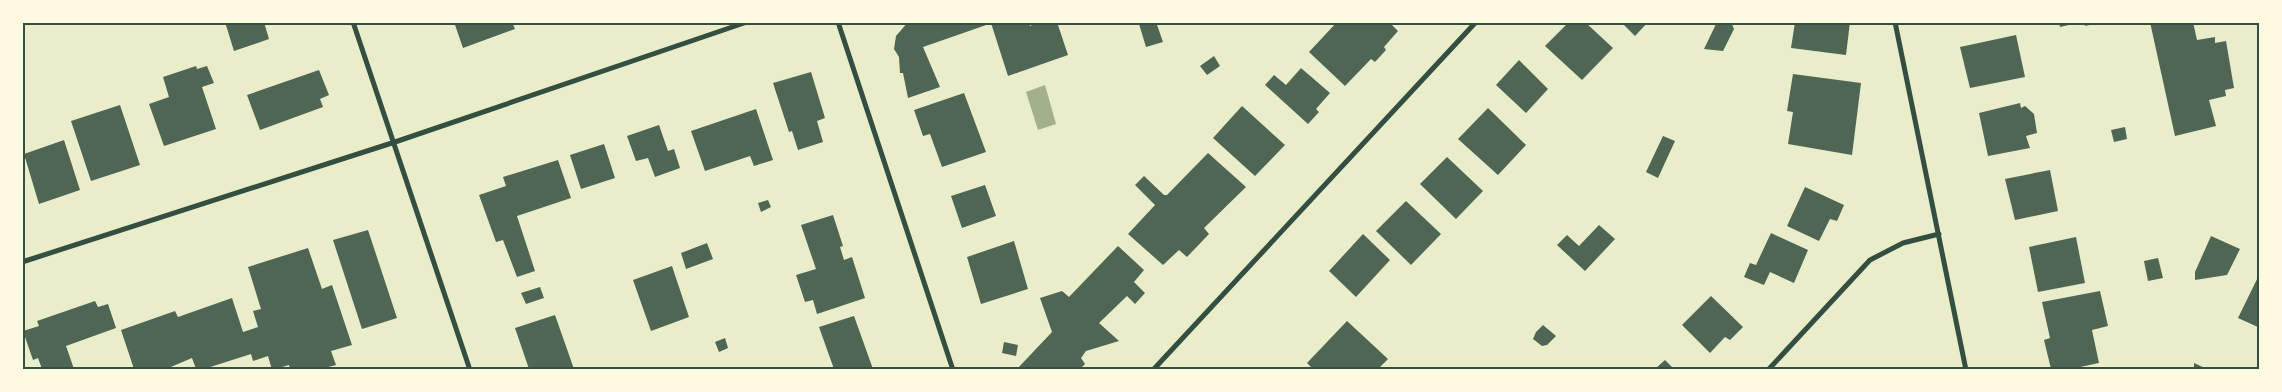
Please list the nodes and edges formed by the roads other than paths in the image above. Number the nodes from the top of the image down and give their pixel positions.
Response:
1 (353, 22) edge
2 (747, 22) edge
3 (838, 22) edge
4 (1476, 22) edge
5 (1895, 22) edge
6 (395, 142) junction
7 (1939, 234) junction
8 (22, 262) edge
9 (470, 370) edge
10 (953, 370) edge
11 (1152, 370) edge
12 (1768, 370) edge
13 (1966, 370) edge

1 - 6 street
2 - 6 street
3 - 10 street
4 - 11 street
5 - 7 street
6 - 8 street
6 - 9 street
7 - 12 street
7 - 13 street

